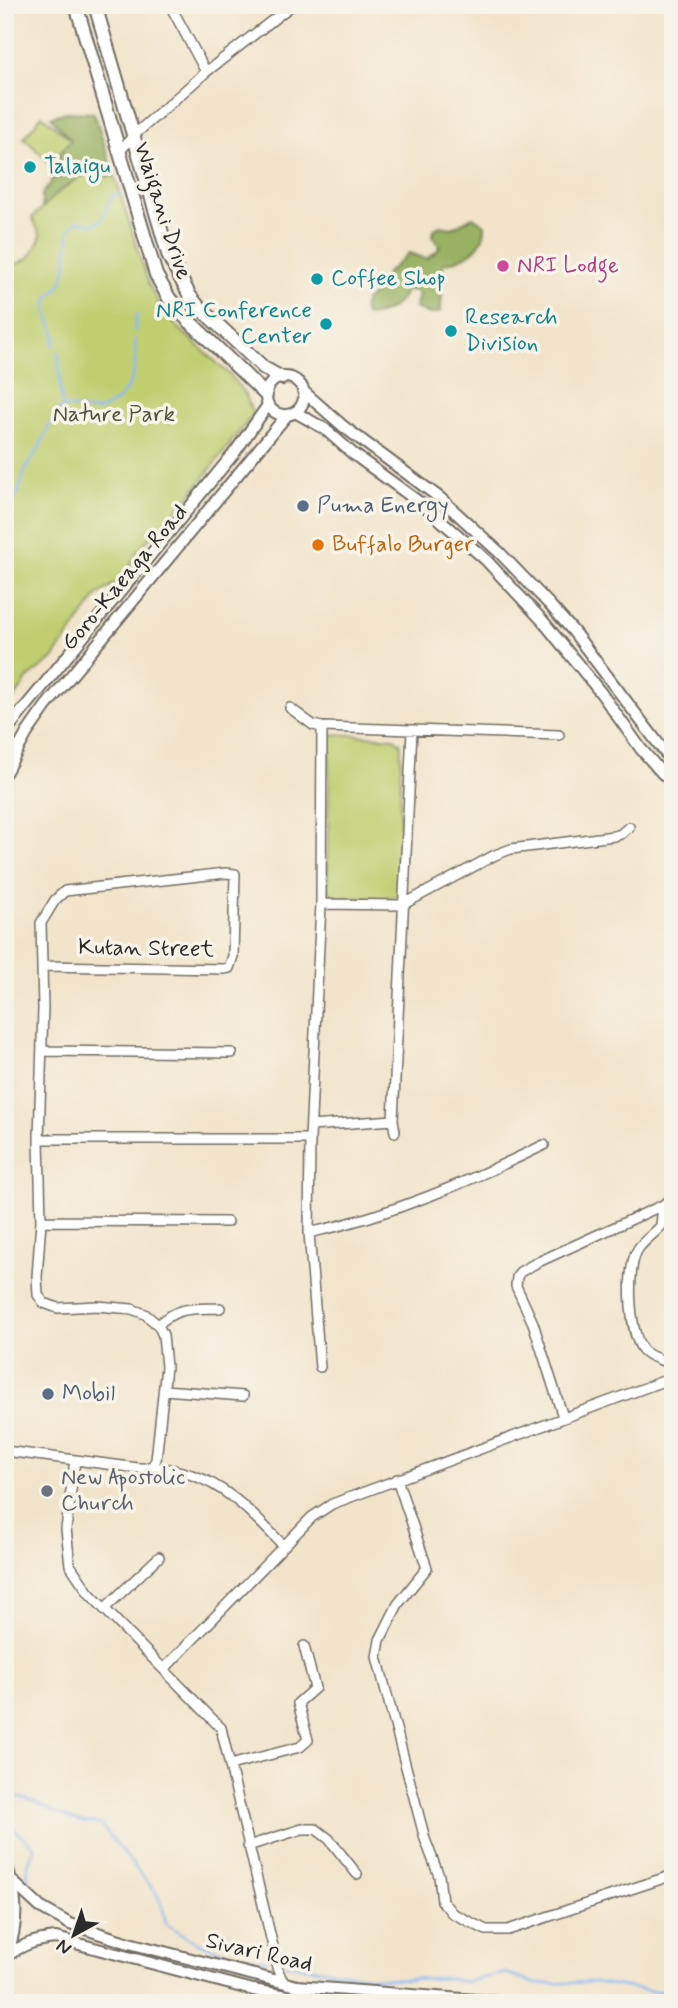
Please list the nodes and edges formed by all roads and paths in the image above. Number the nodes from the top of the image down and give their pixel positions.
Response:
1 (76, 5) edge
2 (95, 5) edge
3 (170, 5) edge
4 (292, 5) edge
5 (206, 72) junction
6 (134, 135) junction
7 (120, 151) junction
8 (282, 378) junction
9 (303, 391) junction
10 (267, 400) junction
11 (291, 414) junction
12 (290, 708) dead end
13 (322, 727) junction
14 (412, 730) junction
15 (5, 732) edge
16 (559, 735) dead end
17 (673, 763) edge
18 (5, 773) edge
19 (673, 782) edge
20 (629, 827) dead end
21 (321, 904) junction
22 (402, 905) junction
23 (43, 966) junction
24 (42, 1051) junction
25 (232, 1053) dead end
26 (394, 1119) junction
27 (311, 1126) junction
28 (395, 1132) dead end
29 (39, 1139) junction
30 (310, 1139) junction
31 (544, 1145) dead end
32 (670, 1200) edge
33 (41, 1221) junction
34 (227, 1222) dead end
35 (309, 1233) junction
36 (220, 1308) dead end
37 (158, 1325) junction
38 (320, 1367) dead end
39 (164, 1390) junction
40 (243, 1396) dead end
41 (564, 1417) junction
42 (5, 1451) edge
43 (75, 1460) junction
44 (152, 1466) junction
45 (397, 1479) junction
46 (284, 1546) junction
47 (159, 1557) dead end
48 (104, 1609) junction
49 (304, 1646) dead end
50 (164, 1669) junction
51 (230, 1765) junction
52 (248, 1846) junction
53 (5, 1861) edge
54 (357, 1874) dead end
55 (673, 1875) edge
56 (13, 1882) junction
57 (6, 1958) edge
58 (277, 1968) junction
59 (263, 1977) junction
60 (283, 1982) junction
61 (273, 1998) edge
62 (327, 2003) edge
63 (513, 2003) edge

1 - 7 highway, Waigani Drive
2 - 6 highway, Waigani Drive
3 - 5 street
4 - 5 street
5 - 6 street
6 - 7 street
6 - 8 highway, Waigani Drive
7 - 10 highway, Waigani Drive
8 - 9 main road
8 - 10 main road
9 - 11 main road
9 - 17 main road
10 - 11 main road
10 - 15 main road, Goro-Kaeaga Road
11 - 18 main road, Goro-Kaeaga Road
11 - 19 main road
12 - 13 street
13 - 14 street
13 - 21 street
14 - 16 street
14 - 22 street
20 - 22 street
21 - 22 street
21 - 27 street
22 - 26 street
23 - 23 street, Kutan Street
23 - 24 street
24 - 25 street
24 - 29 street
26 - 27 street
26 - 28 street
27 - 30 street
29 - 30 street
29 - 33 street
30 - 35 street
31 - 35 street
32 - 41 street
32 - 41 street
33 - 34 street
33 - 37 street
35 - 38 street
36 - 37 street
37 - 39 street
39 - 40 street
39 - 44 street
41 - 45 street
42 - 43 street
43 - 44 street
43 - 48 street
44 - 46 street
45 - 46 street
45 - 55 street
46 - 50 street
47 - 48 street
48 - 50 street
49 - 51 street
50 - 51 street
51 - 52 street
52 - 54 street
52 - 58 street
53 - 56 main road
56 - 57 main road
56 - 59 main road, Sivari Road
57 - 61 main road, Sivari Road
58 - 59 street
58 - 60 street
59 - 60 main road, Sivari Road
60 - 63 main road, Sivari Road
61 - 62 main road, Sivari Road

